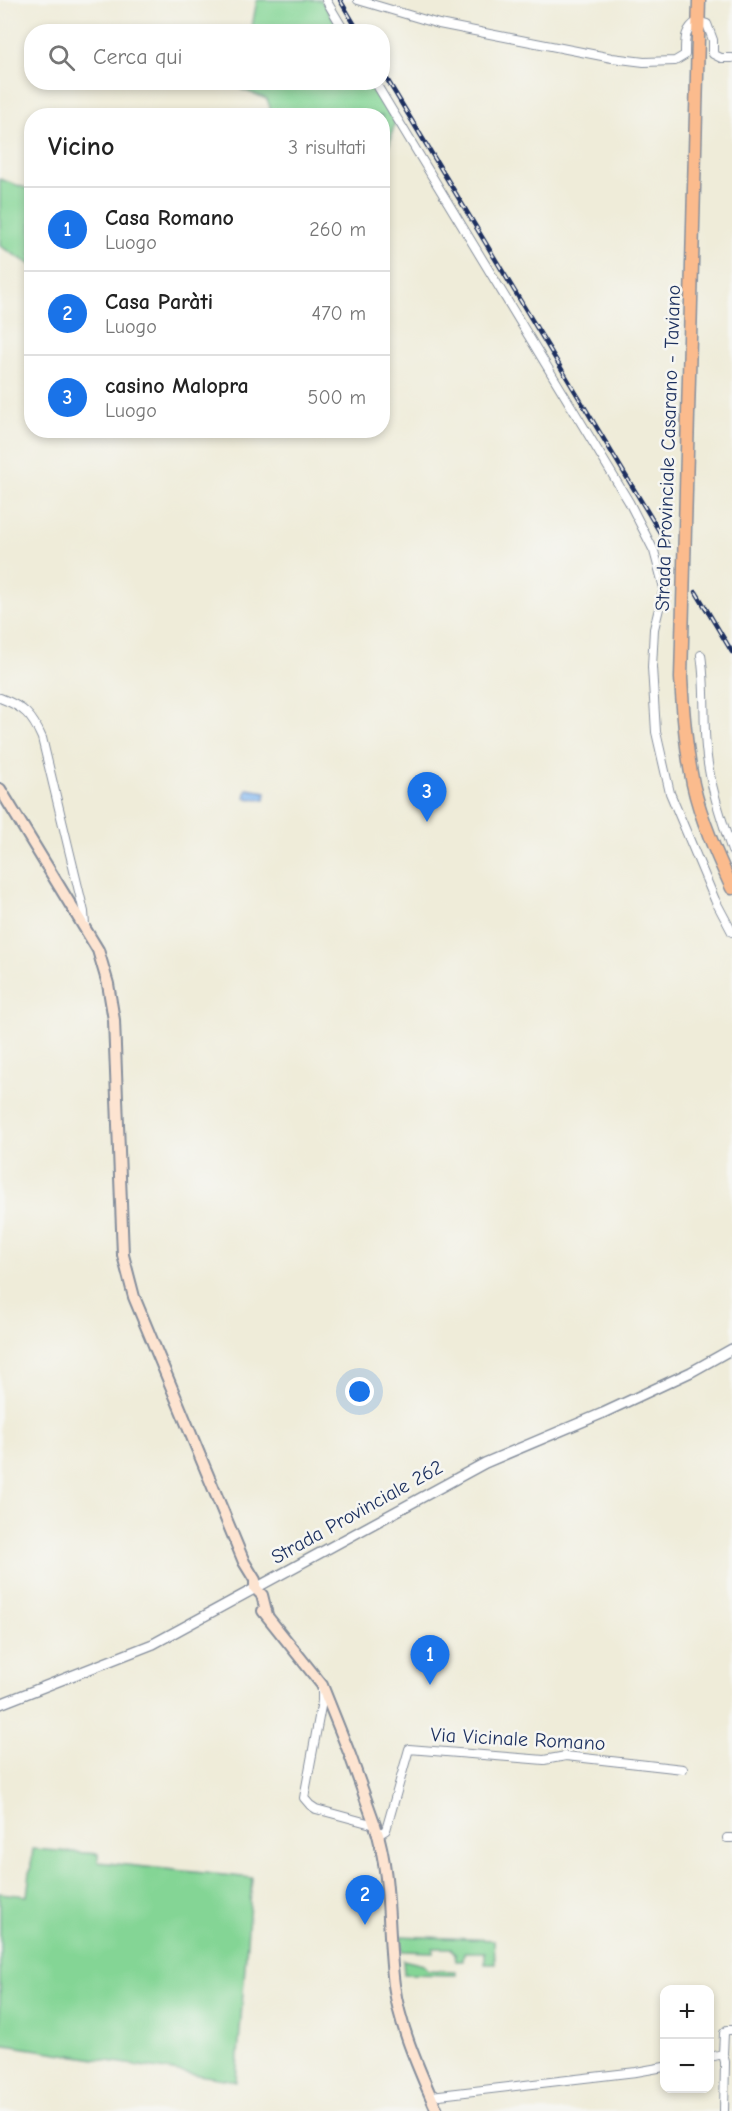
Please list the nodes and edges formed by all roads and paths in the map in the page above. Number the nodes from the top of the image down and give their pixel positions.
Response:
1 (326, 0) edge
2 (358, 0) edge
3 (699, 0) edge
4 (698, 21) junction
5 (340, 24) edge
6 (732, 58) edge
7 (380, 90) edge
8 (701, 655) dead end
9 (0, 698) edge
10 (0, 789) edge
11 (732, 851) edge
12 (732, 888) edge
13 (85, 929) junction
14 (732, 932) edge
15 (732, 1349) edge
16 (255, 1588) junction
17 (322, 1685) junction
18 (0, 1704) edge
19 (682, 1769) dead end
20 (376, 1830) junction
21 (732, 2030) edge
22 (723, 2054) junction
23 (714, 2056) edge
24 (660, 2068) edge
25 (431, 2096) junction
26 (437, 2111) edge
27 (724, 2111) edge

1 - 5 street
2 - 4 street
3 - 4 main road, Strada Provinciale Casarano - Taviano
4 - 6 street
4 - 12 main road, Strada Provinciale Casarano - Taviano
7 - 14 street
8 - 11 street
9 - 13 street
10 - 13 main road
13 - 16 main road
15 - 16 street, Strada Provinciale 262
16 - 17 main road
16 - 18 street, Strada Provinciale 262
17 - 20 main road
17 - 20 street
19 - 20 street, Via Vicinale Romano
20 - 25 main road
21 - 22 street
22 - 23 street
22 - 27 street
24 - 25 street
25 - 26 main road

